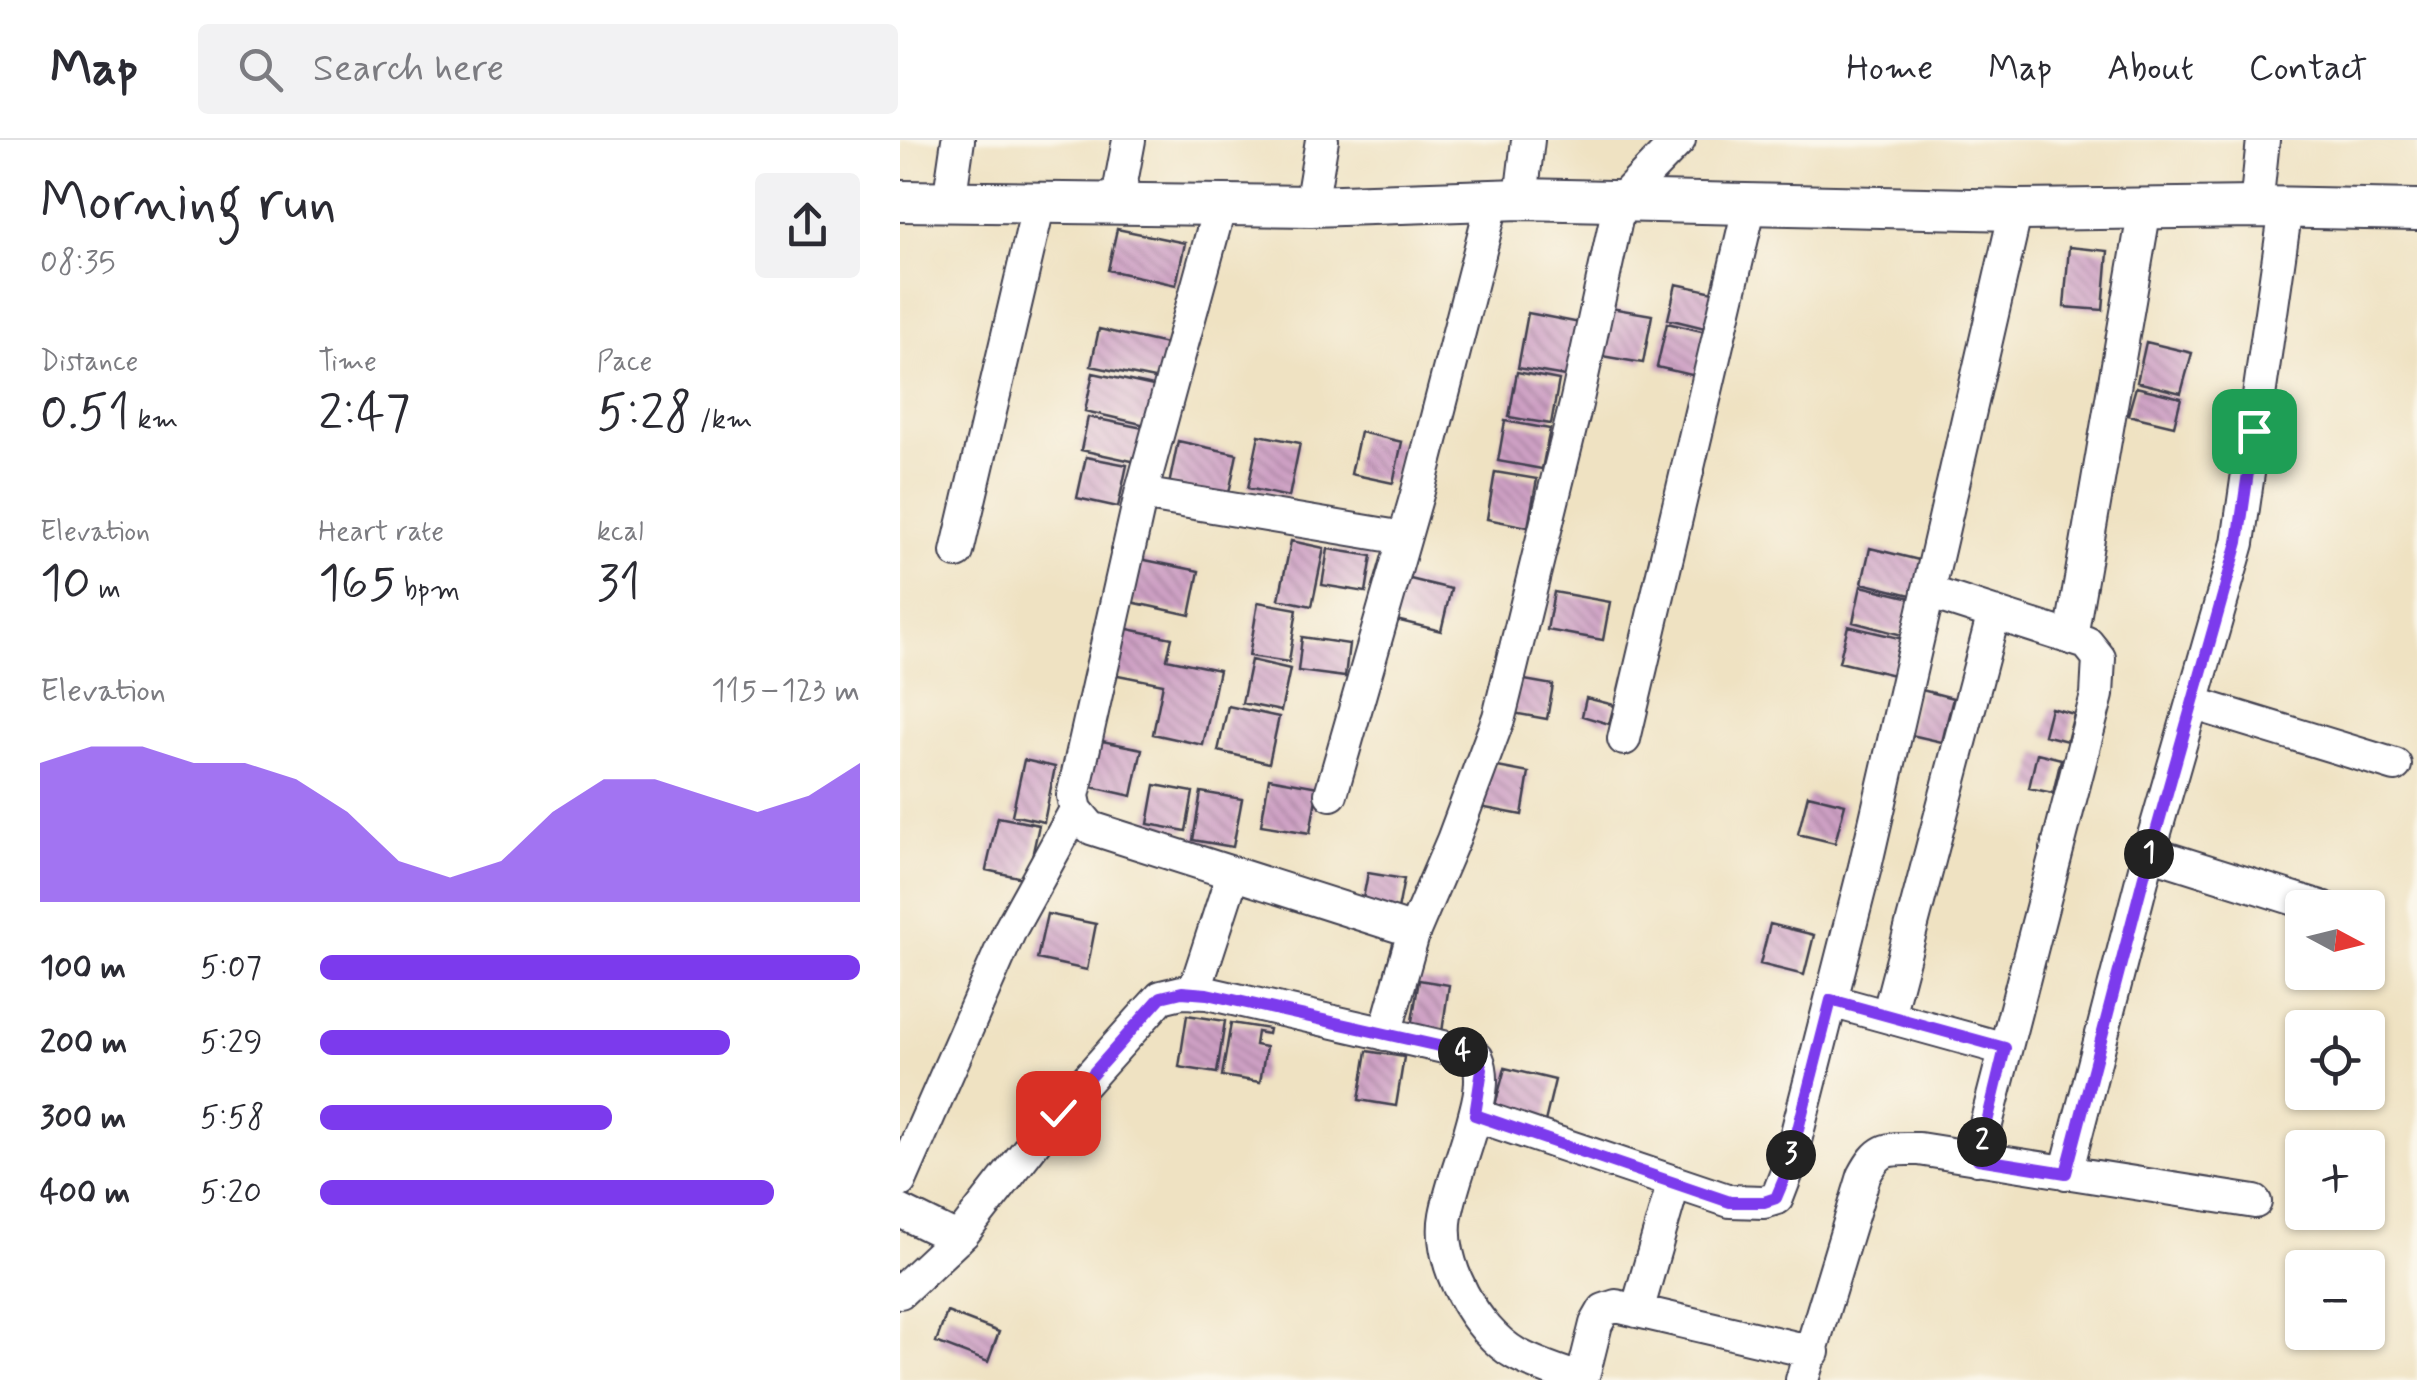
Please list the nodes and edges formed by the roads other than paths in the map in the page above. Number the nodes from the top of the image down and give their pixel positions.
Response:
1 (958, 140) edge
2 (1129, 140) edge
3 (1322, 140) edge
4 (1528, 140) edge
5 (1679, 140) edge
6 (2263, 140) edge
7 (1507, 199) junction
8 (900, 201) edge
9 (1620, 201) junction
10 (949, 202) junction
11 (1039, 203) junction
12 (1117, 204) junction
13 (1750, 204) junction
14 (1220, 205) junction
15 (1311, 206) junction
16 (2271, 207) junction
17 (2145, 208) junction
18 (2016, 210) junction
19 (2417, 210) edge
20 (1141, 494) junction
21 (1404, 538) junction
22 (958, 552) dead end
23 (1928, 592) junction
24 (1994, 613) junction
25 (2071, 638) junction
26 (2192, 703) junction
27 (1624, 739) dead end
28 (2395, 765) dead end
29 (1331, 794) dead end
30 (1076, 810) junction
31 (2150, 853) junction
32 (1233, 873) junction
33 (2285, 896) edge
34 (1414, 930) junction
35 (1194, 993) junction
36 (1831, 1000) junction
37 (1888, 1016) junction
38 (1386, 1034) junction
39 (2005, 1048) junction
40 (1475, 1115) junction
41 (1978, 1159) junction
42 (2066, 1173) junction
43 (900, 1182) edge
44 (1674, 1182) junction
45 (2256, 1202) dead end
46 (900, 1211) edge
47 (957, 1239) junction
48 (900, 1292) edge
49 (1637, 1311) junction
50 (1807, 1366) edge
51 (1582, 1380) edge

1 - 10 street
2 - 12 street
3 - 15 street
4 - 7 street
5 - 9 street
6 - 16 street
7 - 9 street
7 - 15 street
7 - 21 street
8 - 10 street
9 - 13 street
9 - 34 street
10 - 11 street
11 - 12 street
11 - 22 street
12 - 14 street
13 - 18 street
13 - 27 street
14 - 15 street
14 - 20 street
16 - 17 street
16 - 19 street
16 - 26 street
17 - 18 street
17 - 25 street
18 - 23 street
20 - 21 street
20 - 30 street
21 - 29 street
23 - 24 street
23 - 36 street
24 - 25 street
24 - 37 street
25 - 39 street
26 - 28 street
26 - 31 street
30 - 32 street
30 - 43 street
31 - 33 street
31 - 42 street
32 - 34 street
32 - 35 street
34 - 38 street
35 - 38 street
35 - 47 street
36 - 37 street
36 - 44 street
37 - 39 street
38 - 40 street
39 - 41 street
40 - 44 street
40 - 51 street
41 - 42 street
41 - 50 street
42 - 45 street
44 - 49 street
46 - 47 street
47 - 48 street
49 - 50 street
49 - 51 street

